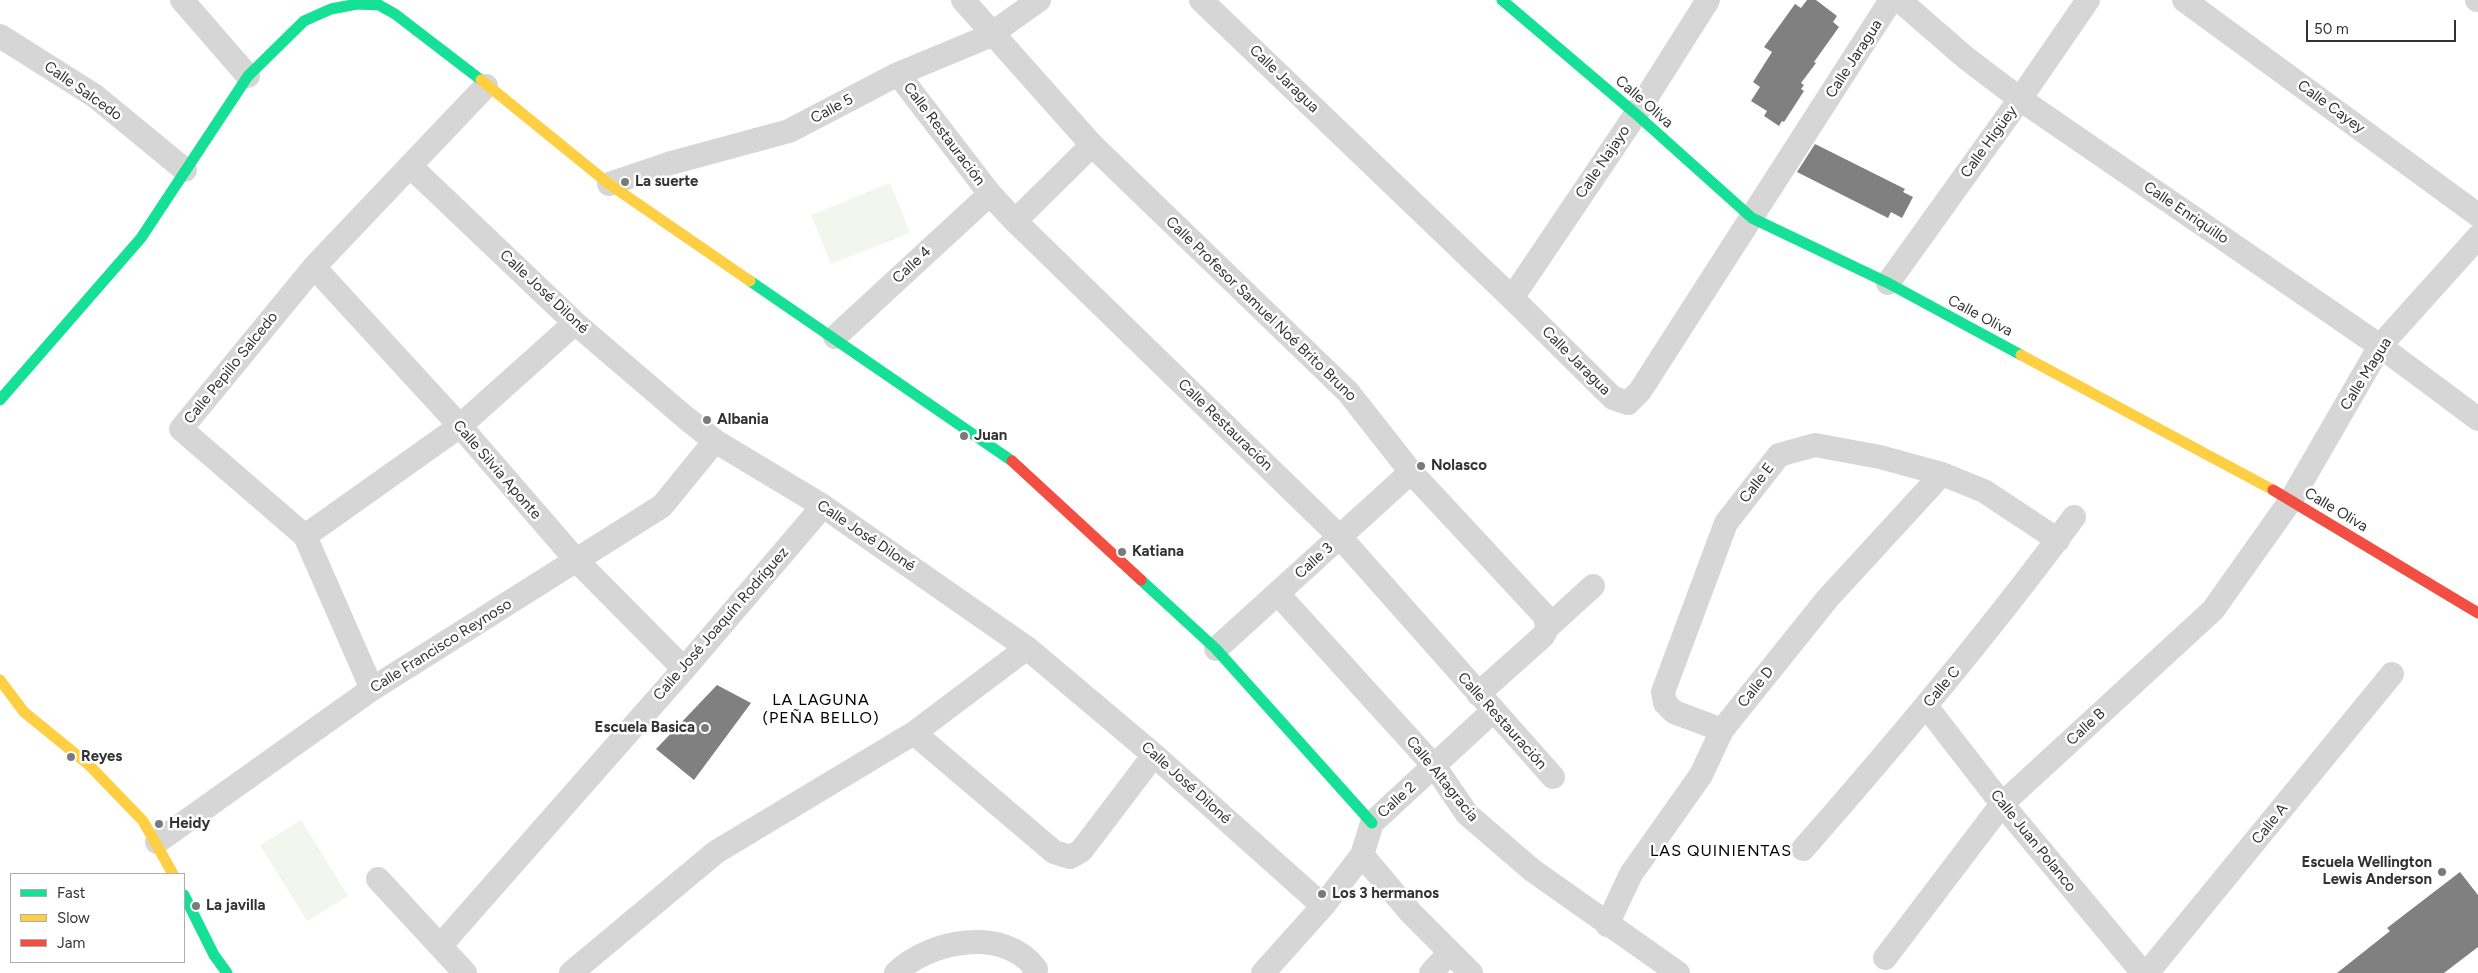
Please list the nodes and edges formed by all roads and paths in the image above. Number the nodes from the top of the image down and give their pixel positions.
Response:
1 (182, 0) edge
2 (964, 0) edge
3 (1039, 0) edge
4 (1201, 0) edge
5 (1502, 0) edge
6 (1708, 0) edge
7 (1891, 0) edge
8 (1898, 0) edge
9 (2088, 0) edge
10 (2184, 0) edge
11 (357, 2) edge
12 (992, 33) junction
13 (0, 36) edge
14 (898, 74) junction
15 (248, 76) junction
16 (486, 86) junction
17 (2020, 99) junction
18 (1636, 114) junction
19 (1092, 145) junction
20 (410, 166) junction
21 (185, 170) junction
22 (609, 184) junction
23 (990, 194) junction
24 (2478, 215) edge
25 (1752, 218) junction
26 (1015, 221) junction
27 (2478, 237) edge
28 (314, 267) junction
29 (1888, 283) junction
30 (1512, 298) junction
31 (575, 323) junction
32 (834, 337) junction
33 (2380, 346) junction
34 (0, 400) edge
35 (2478, 419) edge
36 (460, 426) junction
37 (715, 441) junction
38 (1411, 472) junction
39 (1942, 474) junction
40 (2292, 500) junction
41 (823, 506) junction
42 (2074, 517) dead end
43 (305, 536) junction
44 (1340, 537) junction
45 (2058, 540) junction
46 (577, 560) junction
47 (1593, 586) dead end
48 (1278, 594) junction
49 (2478, 613) edge
50 (1548, 627) junction
51 (1027, 648) junction
52 (1216, 649) junction
53 (684, 670) junction
54 (2392, 674) dead end
55 (0, 680) edge
56 (372, 689) junction
57 (1478, 694) junction
58 (1926, 706) junction
59 (1493, 711) junction
60 (1722, 730) junction
61 (914, 733) junction
62 (1154, 755) junction
63 (1435, 767) junction
64 (1553, 778) dead end
65 (2002, 804) junction
66 (1372, 823) junction
67 (157, 842) junction
68 (1802, 849) dead end
69 (1362, 855) junction
70 (172, 873) edge
71 (378, 879) dead end
72 (185, 897) edge
73 (1323, 906) junction
74 (1607, 925) junction
75 (440, 945) junction
76 (1450, 952) junction
77 (1885, 958) dead end
78 (227, 973) edge
79 (466, 973) edge
80 (571, 973) edge
81 (896, 973) edge
82 (1034, 973) edge
83 (1263, 973) edge
84 (1430, 973) edge
85 (1472, 973) edge
86 (1678, 973) edge
87 (2145, 973) edge

1 - 15 street
2 - 12 street, Calle Profesor Samuel Noé Brito Bruno
3 - 12 street, Calle 5
4 - 30 street, Calle Jaragua
5 - 18 street, Calle Oliva
6 - 18 street, Calle Najayo
7 - 25 street, Calle Jaragua
8 - 17 street, Calle Enriquillo
9 - 17 street, Calle Higüey
10 - 24 street, Calle Cayey
11 - 15 street
11 - 16 street
12 - 14 street, Calle 5
12 - 19 street, Calle Profesor Samuel Noé Brito Bruno
13 - 21 street, Calle Salcedo
14 - 22 street, Calle 5
14 - 23 street, Calle Restauración
15 - 21 street
16 - 20 street, Calle Pepillo Salcedo
16 - 22 street
17 - 29 street, Calle Higüey
17 - 33 street, Calle Enriquillo
18 - 25 street, Calle Oliva
18 - 30 street, Calle Najayo
19 - 26 street
19 - 38 street, Calle Profesor Samuel Noé Brito Bruno
20 - 28 street, Calle Pepillo Salcedo
20 - 31 street, Calle José Diloné
21 - 34 street
22 - 32 street
23 - 26 street, Calle Restauración
23 - 32 street, Calle 4
25 - 29 street, Calle Oliva
25 - 30 street, Calle Jaragua
26 - 44 street, Calle Restauración
27 - 33 street, Calle Magua
28 - 36 street, Calle Silvia Aponte
28 - 43 street, Calle Pepillo Salcedo
29 - 40 street, Calle Oliva
31 - 36 street
31 - 37 street, Calle José Diloné
32 - 52 street
33 - 35 street, Calle Enriquillo
33 - 40 street, Calle Magua
36 - 43 street
36 - 46 street, Calle Silvia Aponte
37 - 41 street, Calle José Diloné
37 - 46 street, Calle Francisco Reynoso
38 - 44 street, Calle 3
38 - 50 street, Calle Profesor Samuel Noé Brito Bruno
39 - 45 street, Calle E
39 - 60 street, Calle D
39 - 60 street, Calle E
40 - 49 street, Calle Oliva
40 - 65 street, Calle B
41 - 51 street, Calle José Diloné
41 - 53 street, Calle José Joaquín Rodríguez
42 - 45 street, Calle C
43 - 56 street, Calle Pepillo Salcedo
44 - 48 street, Calle 3
44 - 57 street, Calle Restauración
45 - 58 street, Calle C
46 - 53 street, Calle Silvia Aponte
46 - 56 street, Calle Francisco Reynoso
47 - 50 street
48 - 52 street, Calle 3
48 - 63 street, Calle Altagracia
50 - 57 street
51 - 61 street
51 - 62 street, Calle José Diloné
52 - 66 street
53 - 75 street, Calle José Joaquín Rodríguez
54 - 87 street, Calle A
55 - 67 street
56 - 67 street, Calle Francisco Reynoso
57 - 59 street, Calle Restauración
58 - 65 street, Calle Juan Polanco
58 - 68 street, Calle C
59 - 63 street, Calle 2
59 - 64 street, Calle Restauración
60 - 74 street, Calle D
61 - 62 street
61 - 80 street
62 - 73 street, Calle José Diloné
63 - 66 street, Calle 2
63 - 74 street, Calle Altagracia
65 - 77 street, Calle B
65 - 87 street, Calle Juan Polanco
66 - 69 street, Calle 2
67 - 70 street
69 - 73 street, Calle 2
69 - 76 street
71 - 75 street
72 - 78 street
73 - 83 street, Calle 2
74 - 86 street, Calle Altagracia
75 - 79 street
76 - 84 street
76 - 85 street
81 - 82 street

